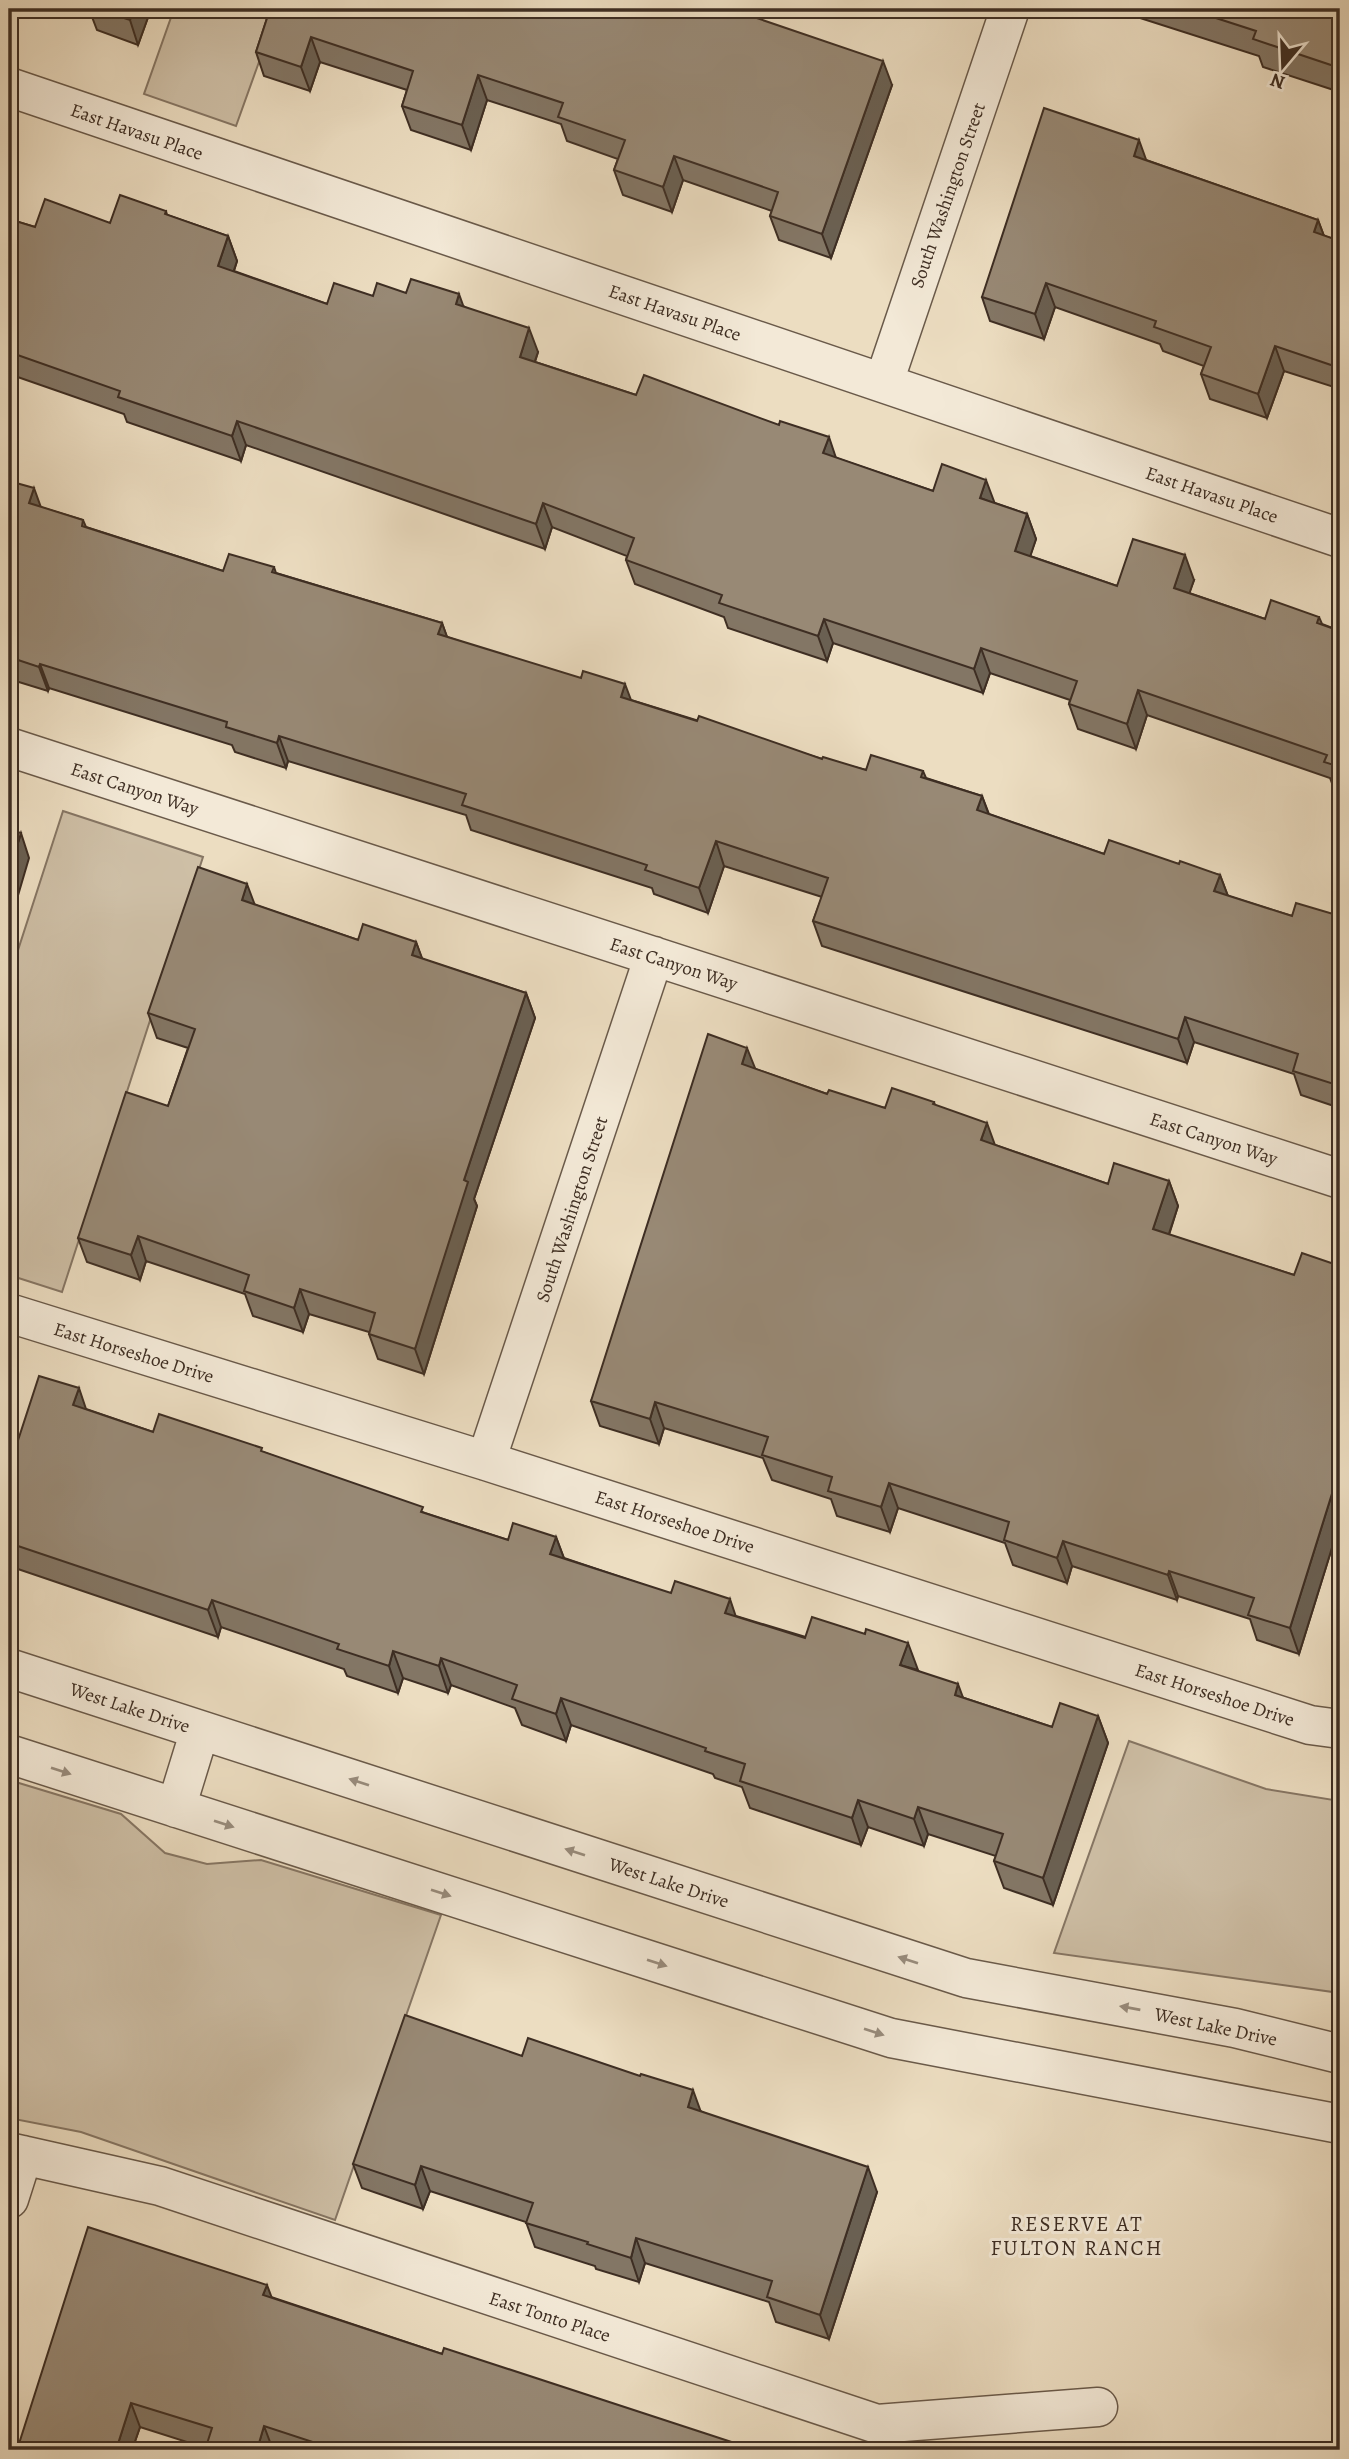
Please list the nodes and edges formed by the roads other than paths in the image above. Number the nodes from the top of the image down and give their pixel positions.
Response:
1 (1010, 9) edge
2 (9, 87) edge
3 (884, 382) junction
4 (1340, 538) edge
5 (9, 747) edge
6 (654, 957) junction
7 (1340, 1179) edge
8 (9, 1313) edge
9 (486, 1461) junction
10 (9, 1668) edge
11 (1340, 1729) edge
12 (200, 1730) junction
13 (9, 1754) edge
14 (176, 1808) junction
15 (1340, 2054) edge
16 (1340, 2124) edge
17 (16, 2153) edge
18 (9, 2199) edge
19 (1098, 2407) dead end

1 - 3 street, South Washington Street
2 - 3 street, East Havasu Place
3 - 4 street, East Havasu Place
5 - 6 street, East Canyon Way
6 - 7 street, East Canyon Way
6 - 9 street, South Washington Street
8 - 9 street, East Horseshoe Drive
9 - 11 street, East Horseshoe Drive
10 - 12 street, West Lake Drive
12 - 14 street
15 -> 12 street, West Lake Drive
13 -> 14 street
14 -> 16 street
17 - 18 street
17 - 19 street, East Tonto Place

